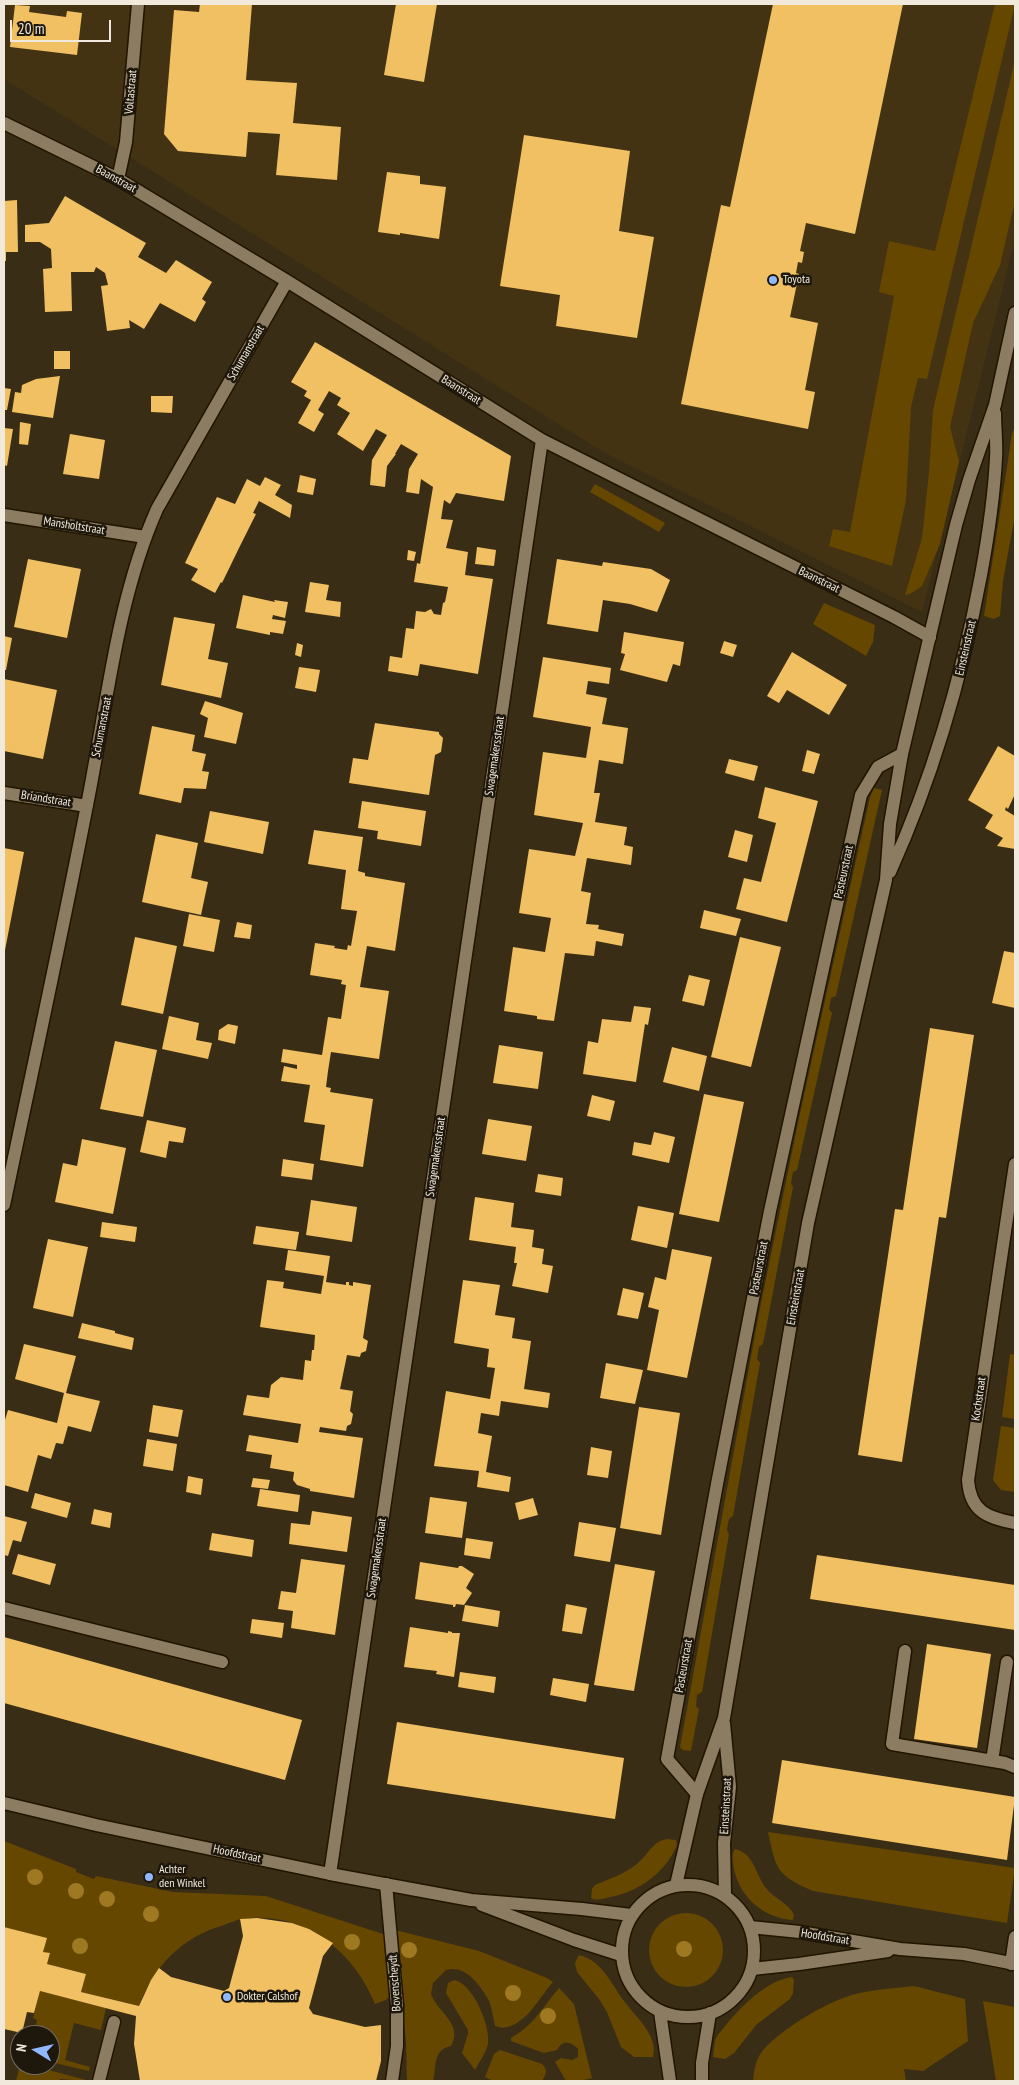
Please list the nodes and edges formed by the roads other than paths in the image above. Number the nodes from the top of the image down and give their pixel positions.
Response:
1 (138, 4) edge
2 (4, 123) edge
3 (118, 179) junction
4 (287, 281) junction
5 (1015, 313) edge
6 (995, 405) junction
7 (542, 440) junction
8 (4, 515) edge
9 (145, 537) junction
10 (930, 637) junction
11 (902, 754) junction
12 (4, 793) edge
13 (87, 806) junction
14 (886, 880) junction
15 (1015, 1164) edge
16 (4, 1205) edge
17 (1015, 1228) edge
18 (1003, 1246) junction
19 (1015, 1523) edge
20 (4, 1608) edge
21 (904, 1651) dead end
22 (222, 1662) dead end
23 (1007, 1662) dead end
24 (724, 1718) junction
25 (992, 1761) junction
26 (1015, 1767) edge
27 (697, 1794) junction
28 (4, 1803) edge
29 (330, 1874) junction
30 (386, 1884) junction
31 (676, 1885) junction
32 (725, 1895) junction
33 (470, 1900) junction
34 (631, 1915) junction
35 (750, 1927) junction
36 (1015, 1937) edge
37 (900, 1949) junction
38 (621, 1955) junction
39 (1013, 1964) edge
40 (752, 1969) junction
41 (660, 2012) junction
42 (710, 2013) junction
43 (114, 2022) dead end
44 (99, 2081) edge
45 (392, 2081) edge
46 (670, 2081) edge
47 (702, 2081) edge

1 - 3 street, Voltastraat
2 - 3 street, Baanstraat
3 - 4 street, Baanstraat
4 - 7 street, Baanstraat
4 - 9 street, Schumanstraat
5 - 6 street, Einsteinstraat
6 - 10 street, Einsteinstraat
6 - 14 street, Einsteinstraat
7 - 10 street, Baanstraat
7 - 29 street, Swagemakersstraat
8 - 9 street, Mansholtstraat
9 - 13 street, Schumanstraat
10 - 11 street, Einsteinstraat
11 - 14 street, Einsteinstraat
11 - 27 street, Pasteurstraat
12 - 13 street, Briandstraat
13 - 16 street, Schumanstraat
14 - 24 street, Einsteinstraat
15 - 18 street, Kochstraat
17 - 18 street, Kochstraat
18 - 19 street, Kochstraat
20 - 22 street
21 - 25 street
23 - 25 street
24 - 27 street, Einsteinstraat
24 - 32 street, Einsteinstraat
25 - 26 street
27 - 31 street, Einsteinstraat
28 - 29 street, Hoofdstraat
29 - 30 street, Hoofdstraat
30 - 33 street, Hoofdstraat
30 - 45 street, Bovenscheydt
31 - 32 street
31 - 34 street
32 - 35 street
33 - 34 street, Hoofdstraat
33 - 38 street, Hoofdstraat
34 - 38 street
35 - 37 street, Hoofdstraat
35 - 40 street
36 - 39 street
37 - 39 street, Hoofdstraat
37 - 40 street, Hoofdstraat
38 - 41 street
40 - 42 street
41 - 42 street
41 - 46 street
42 - 47 street
43 - 44 street

